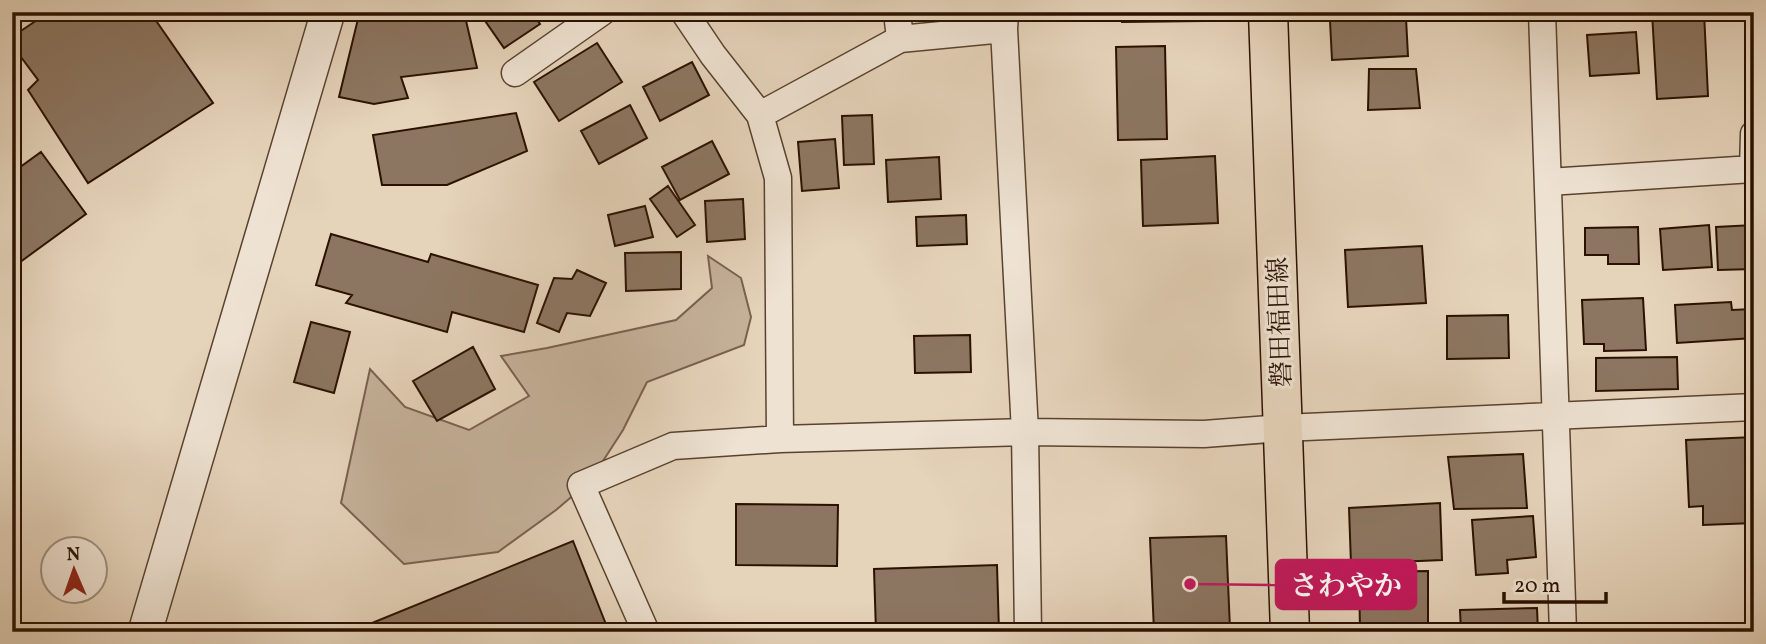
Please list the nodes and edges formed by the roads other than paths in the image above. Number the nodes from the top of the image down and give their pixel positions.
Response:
1 (328, 12) edge
2 (602, 12) edge
3 (684, 12) edge
4 (897, 12) edge
5 (1268, 12) edge
6 (1542, 12) edge
7 (1004, 20) edge
8 (900, 39) junction
9 (515, 73) dead end
10 (760, 115) junction
11 (1754, 134) edge
12 (1548, 182) junction
13 (1754, 407) edge
14 (1556, 417) junction
15 (1283, 428) junction
16 (1025, 432) junction
17 (780, 439) junction
18 (145, 632) edge
19 (646, 632) edge
20 (1028, 632) edge
21 (1290, 632) edge
22 (1563, 632) edge

1 - 18 street
2 - 9 street
3 - 10 street
4 - 8 street
5 - 15 main road, 磐田福田線
6 - 12 street
7 - 8 street
7 - 16 street
8 - 10 street
10 - 17 street
11 - 12 street
12 - 14 street
13 - 14 street
14 - 15 street
14 - 22 street
15 - 16 street
15 - 21 main road, 磐田福田線
16 - 17 street
16 - 20 street
17 - 19 street

